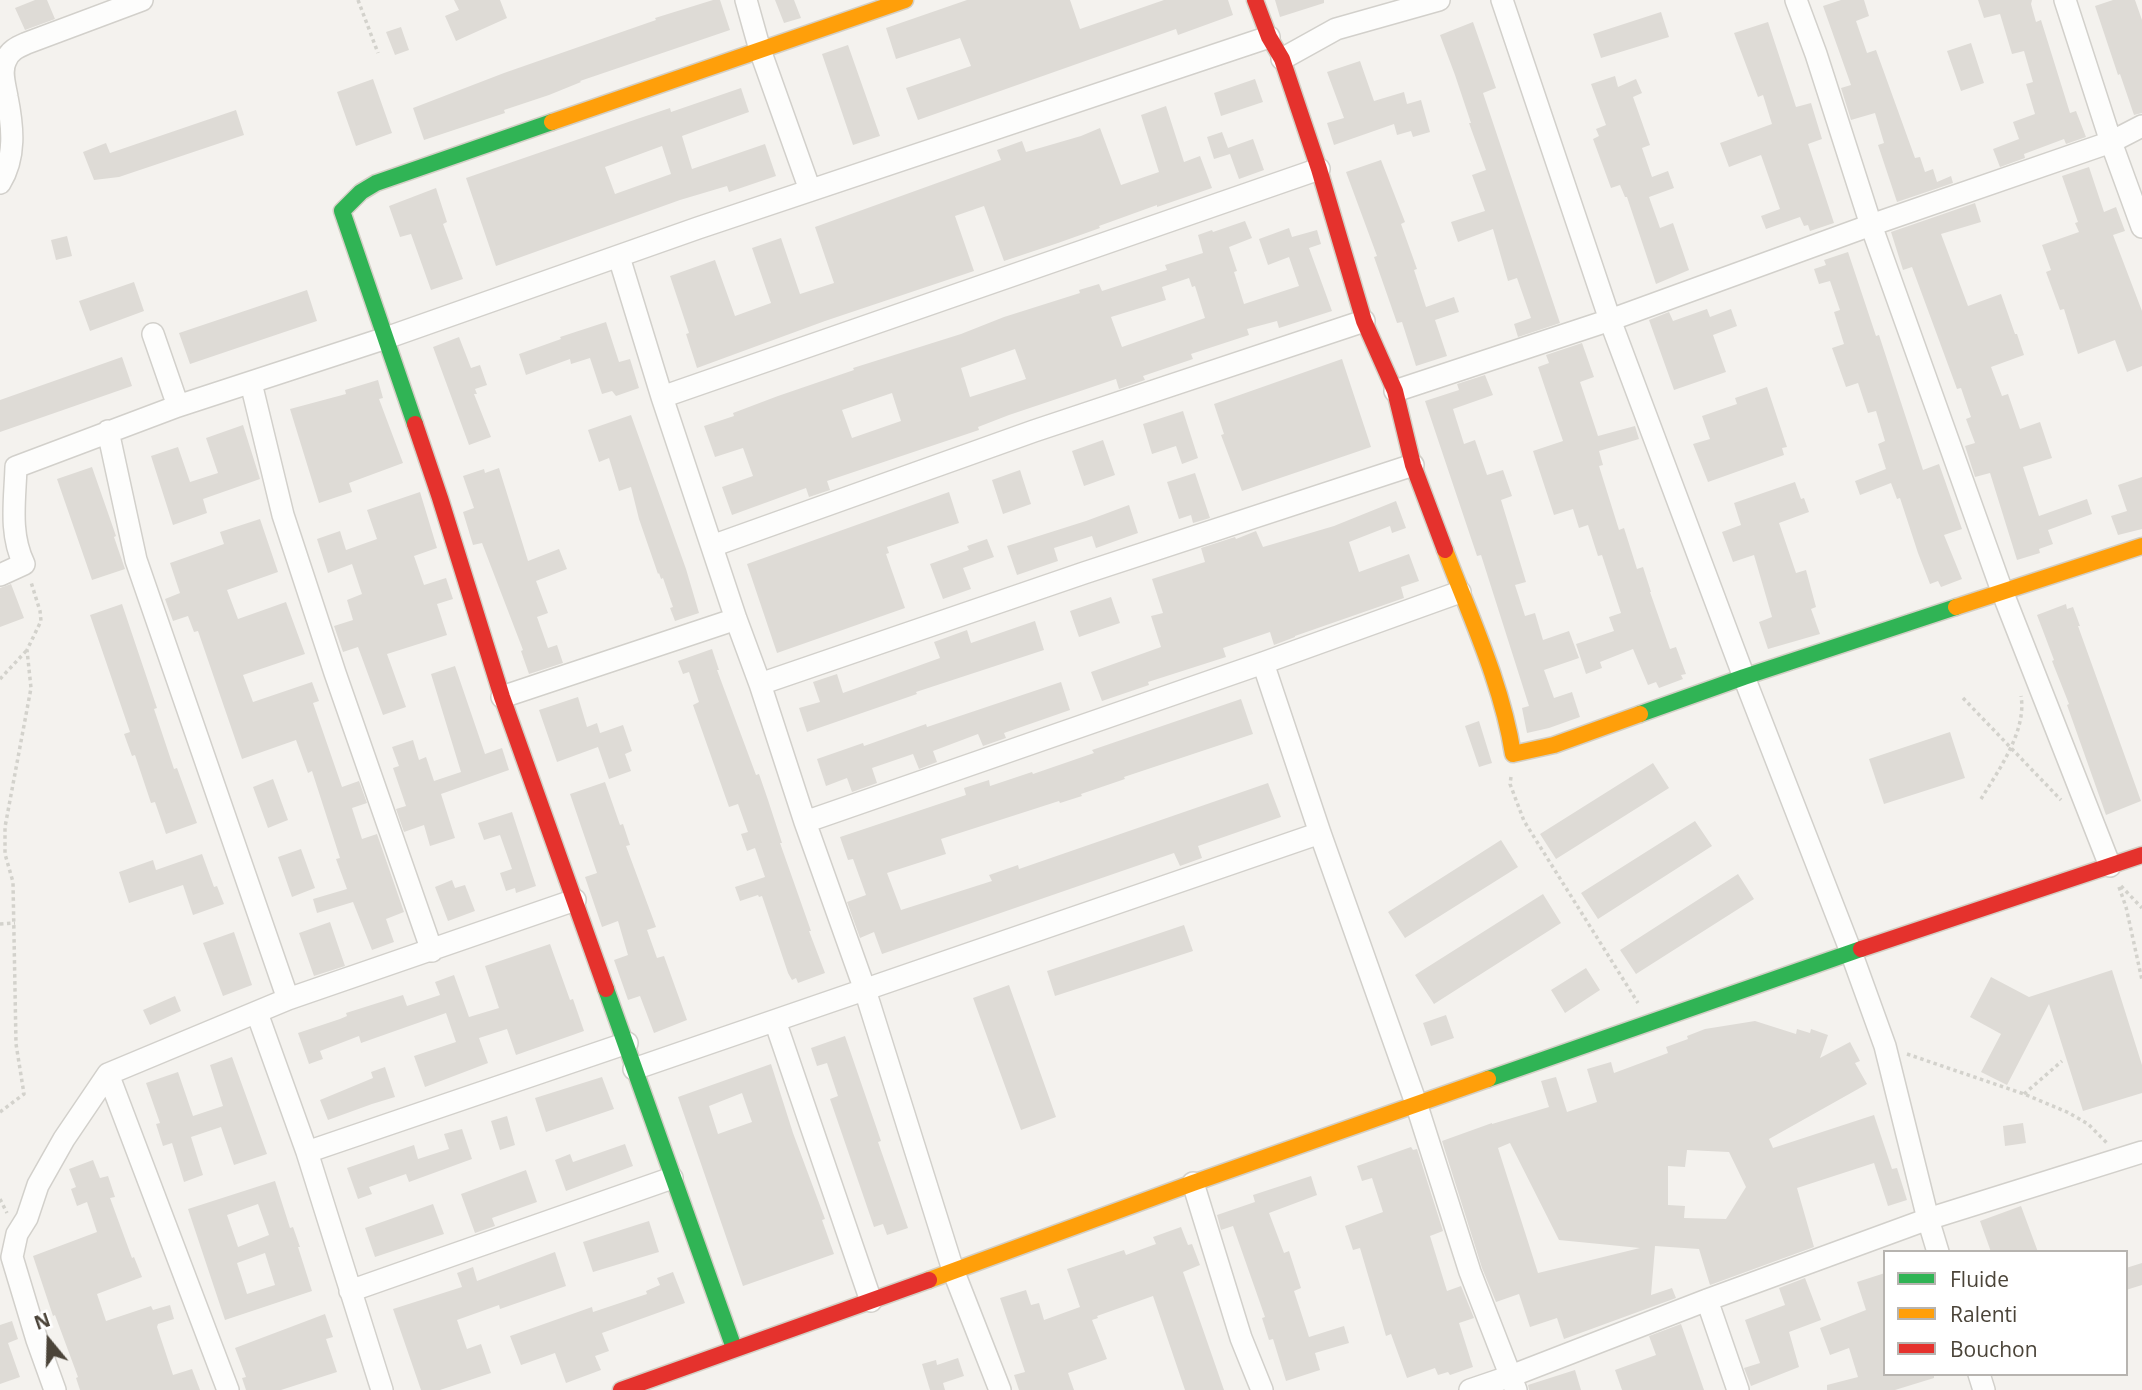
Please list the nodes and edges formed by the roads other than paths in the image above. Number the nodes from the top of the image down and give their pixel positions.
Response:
1 (142, 0) edge
2 (746, 0) edge
3 (905, 0) edge
4 (1255, 0) edge
5 (1438, 0) edge
6 (1502, 0) edge
7 (1796, 0) edge
8 (2065, 0) edge
9 (1269, 37) junction
10 (760, 50) junction
11 (1282, 59) junction
12 (2142, 126) edge
13 (2112, 142) junction
14 (1319, 169) junction
15 (0, 183) edge
16 (810, 190) junction
17 (1871, 225) junction
18 (2142, 227) edge
19 (618, 257) junction
20 (1610, 320) junction
21 (1364, 321) junction
22 (153, 334) dead end
23 (386, 338) junction
24 (251, 383) junction
25 (1395, 391) junction
26 (662, 397) junction
27 (178, 406) junction
28 (108, 432) junction
29 (1413, 465) junction
30 (8, 469) edge
31 (712, 546) junction
32 (2142, 546) edge
33 (0, 575) edge
34 (2003, 591) junction
35 (1460, 592) junction
36 (736, 620) junction
37 (1263, 663) junction
38 (1744, 677) junction
39 (760, 684) junction
40 (502, 697) junction
41 (804, 822) junction
42 (1320, 833) junction
43 (2142, 855) edge
44 (2114, 874) junction
45 (575, 900) junction
46 (432, 951) junction
47 (1851, 952) junction
48 (865, 990) junction
49 (288, 999) junction
50 (257, 1013) junction
51 (775, 1021) junction
52 (627, 1043) junction
53 (634, 1069) junction
54 (108, 1074) junction
55 (1417, 1106) junction
56 (307, 1152) junction
57 (2142, 1152) edge
58 (672, 1178) junction
59 (1193, 1183) junction
60 (1927, 1219) junction
61 (1937, 1250) edge
62 (953, 1270) junction
63 (351, 1291) junction
64 (1707, 1300) junction
65 (871, 1301) junction
66 (734, 1348) junction
67 (1513, 1383) edge
68 (55, 1390) edge
69 (229, 1390) edge
70 (382, 1390) edge
71 (621, 1390) edge
72 (1000, 1390) edge
73 (1262, 1390) edge
74 (1470, 1390) edge
75 (1738, 1390) edge

1 - 15 street
2 - 10 street
3 - 10 street
4 - 9 street
5 - 11 street
6 - 20 street
7 - 17 street
8 - 13 street
9 - 11 street
9 - 16 street
10 - 16 street
10 - 23 street
11 - 14 street
12 - 13 street
13 - 17 street
13 - 18 street
14 - 21 street
14 - 26 street
16 - 19 street
17 - 20 street
17 - 34 street
19 - 23 street
19 - 26 street
20 - 25 street
20 - 38 street
21 - 25 street
21 - 31 street
22 - 27 street
23 - 24 street
23 - 40 street
24 - 27 street
24 - 46 street
25 - 29 street
26 - 31 street
27 - 28 street
28 - 30 street
28 - 49 street
29 - 35 street
29 - 39 street
30 - 33 street
31 - 36 street
32 - 34 street
34 - 38 street
34 - 44 street
35 - 37 street
35 - 38 street
36 - 39 street
36 - 40 street
37 - 41 street
37 - 42 street
38 - 47 street
39 - 41 street
40 - 45 street
41 - 48 street
42 - 48 street
42 - 55 street
43 - 44 street
44 - 47 street
45 - 46 street
45 - 52 street
46 - 49 street
47 - 55 street
47 - 60 street
48 - 51 street
48 - 62 street
49 - 50 street
50 - 54 street
50 - 56 street
51 - 53 street
51 - 65 street
52 - 53 street
52 - 56 street
53 - 58 street
54 - 68 street
54 - 69 street
55 - 59 street
55 - 67 street
56 - 63 street
57 - 60 street
58 - 63 street
58 - 66 street
59 - 62 street
59 - 73 street
60 - 61 street
60 - 64 street
62 - 65 street
62 - 72 street
63 - 70 street
64 - 67 street
64 - 75 street
65 - 66 street
66 - 71 street
67 - 74 street

